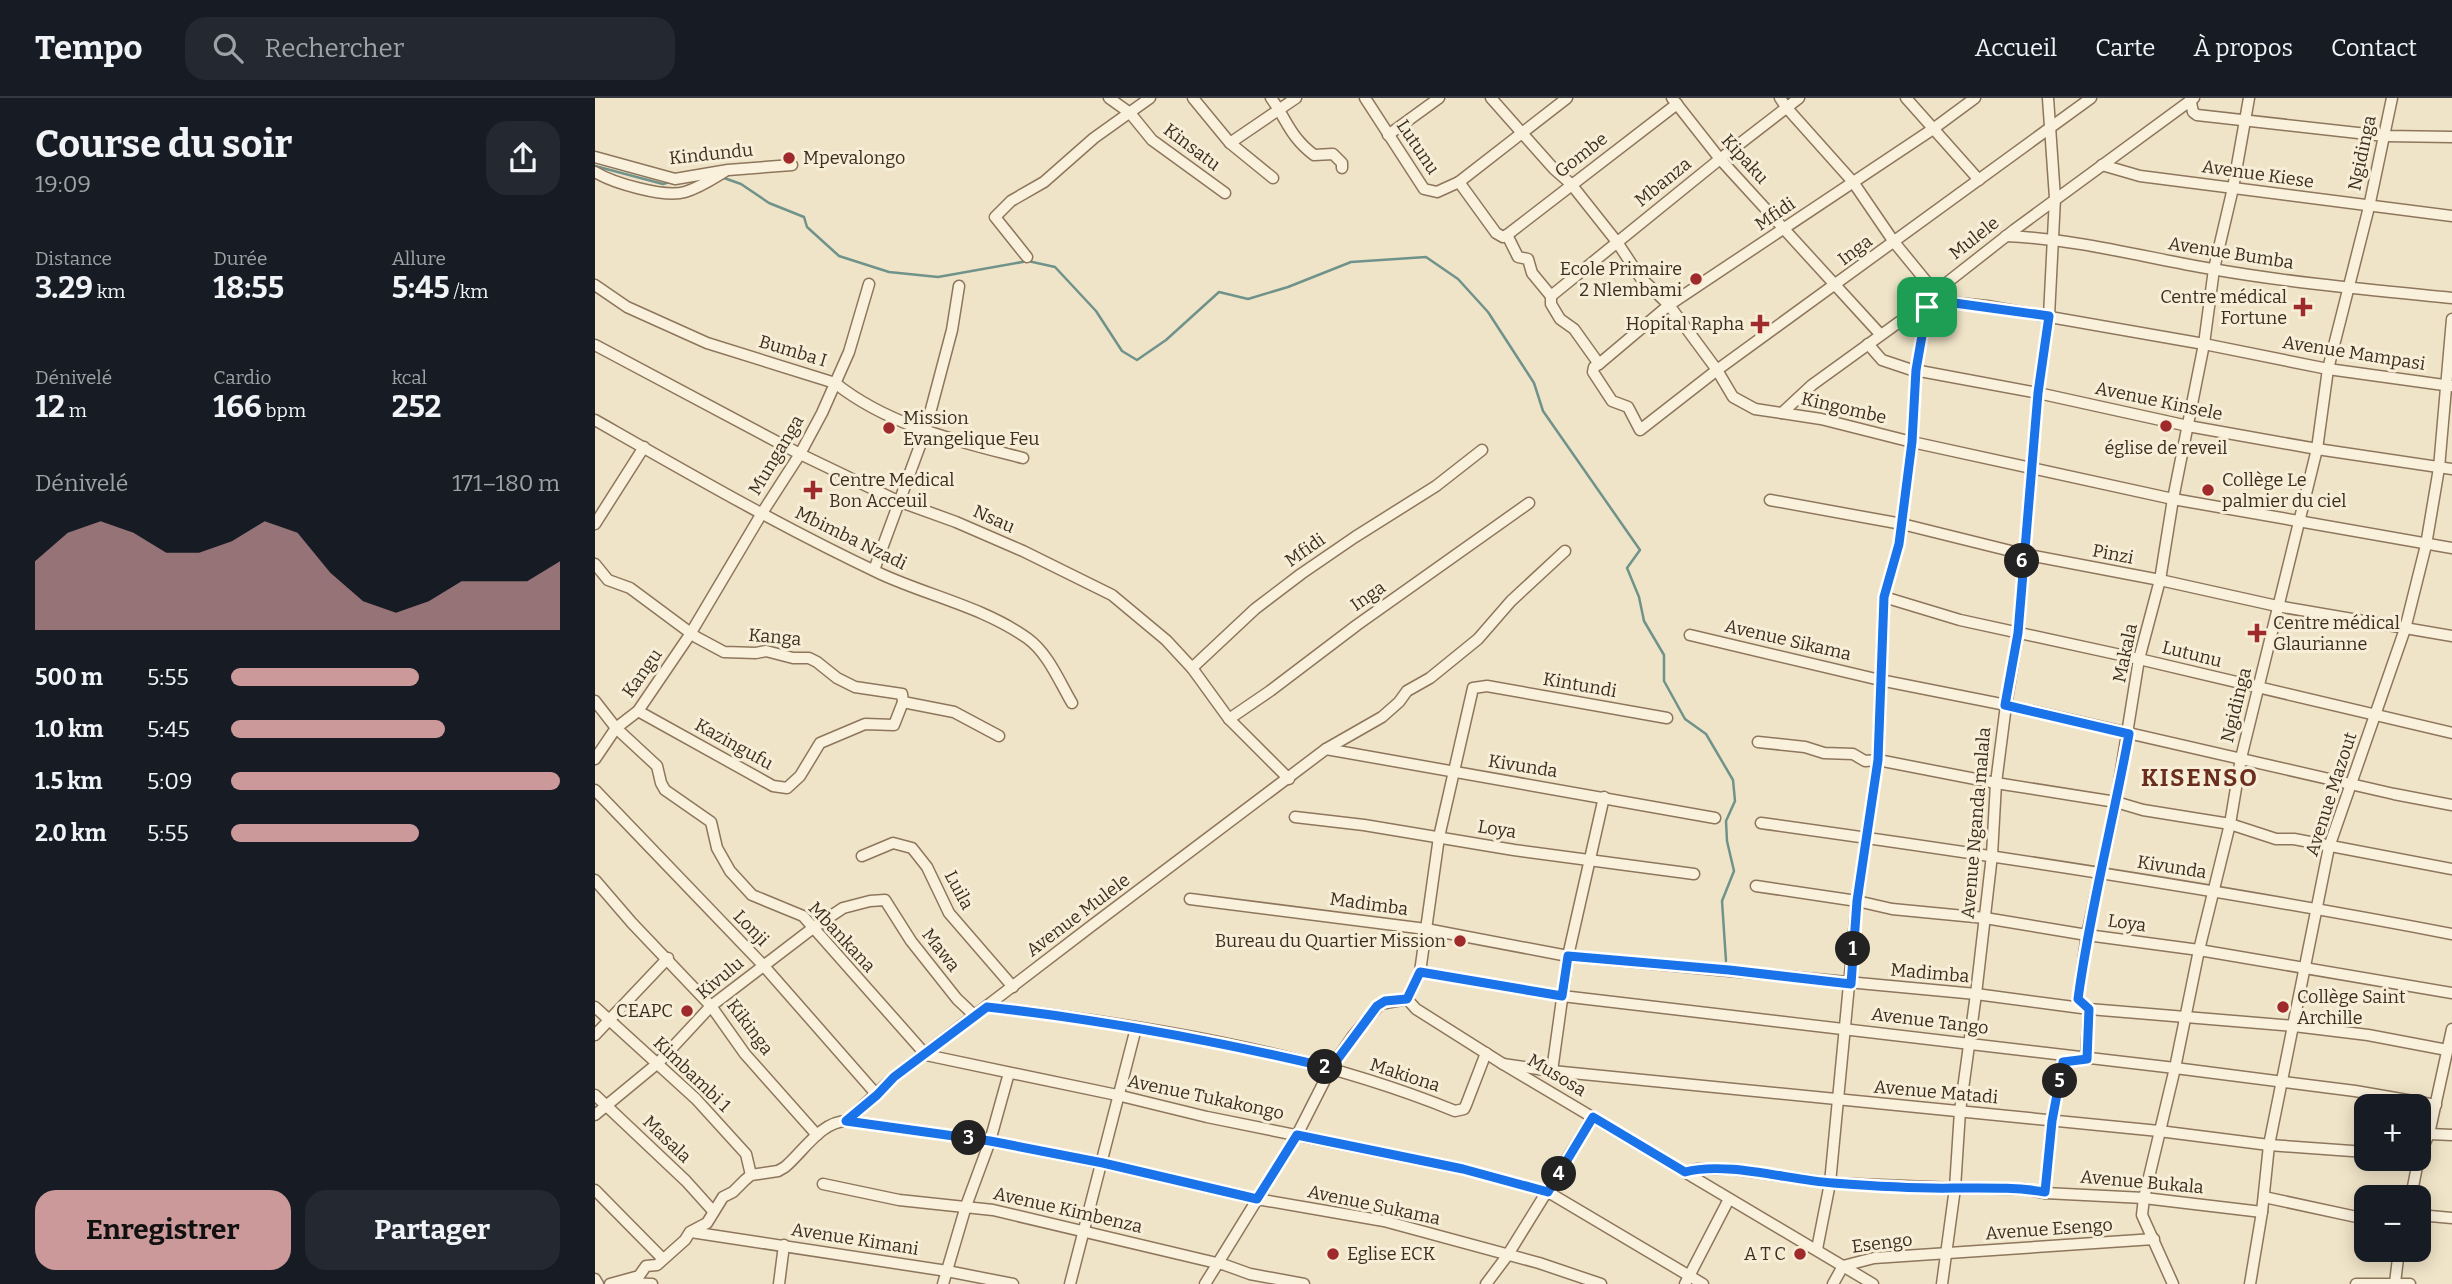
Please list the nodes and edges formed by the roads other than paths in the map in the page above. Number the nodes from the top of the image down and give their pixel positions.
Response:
1 (1109, 98) edge
2 (1150, 98) edge
3 (1193, 98) edge
4 (1271, 98) edge
5 (1296, 98) edge
6 (1365, 98) edge
7 (1440, 98) edge
8 (1491, 98) edge
9 (1567, 98) edge
10 (1799, 98) edge
11 (1906, 98) edge
12 (1975, 98) edge
13 (2048, 98) edge
14 (2091, 98) edge
15 (2249, 98) edge
16 (2392, 98) edge
17 (2192, 99) edge
18 (1674, 101) edge
19 (1783, 103) edge
20 (1279, 109) junction
21 (1130, 113) junction
22 (2245, 120) junction
23 (2049, 128) junction
24 (1933, 129) junction
25 (1521, 133) junction
26 (1388, 135) junction
27 (2385, 136) junction
28 (2452, 137) edge
29 (1230, 143) junction
30 (595, 157) edge
31 (1720, 159) junction
32 (792, 165) dead end
33 (2102, 165) junction
34 (1342, 168) dead end
35 (595, 172) edge
36 (721, 174) junction
37 (1273, 178) dead end
38 (1979, 180) junction
39 (1459, 182) junction
40 (1853, 182) junction
41 (1571, 184) junction
42 (2233, 188) junction
43 (1225, 193) dead end
44 (2055, 198) junction
45 (2369, 207) junction
46 (2452, 216) edge
47 (1785, 229) junction
48 (1507, 236) junction
49 (2006, 236) junction
50 (2052, 238) junction
51 (1617, 242) junction
52 (1894, 242) junction
53 (1027, 257) dead end
54 (2214, 269) junction
55 (869, 284) dead end
56 (595, 285) edge
57 (958, 286) dead end
58 (1836, 286) junction
59 (2349, 288) junction
60 (1935, 292) junction
61 (1551, 296) junction
62 (2452, 298) edge
63 (1669, 306) junction
64 (1923, 307) junction
65 (2049, 316) junction
66 (2452, 319) edge
67 (1880, 334) junction
68 (1868, 344) junction
69 (2204, 344) junction
70 (595, 345) edge
71 (1599, 364) junction
72 (2328, 369) junction
73 (1717, 370) junction
74 (1916, 370) junction
75 (835, 383) junction
76 (2448, 386) edge
77 (2038, 393) junction
78 (1782, 412) junction
79 (595, 420) edge
80 (2188, 426) junction
81 (1640, 430) joint
82 (925, 432) junction
83 (1912, 442) junction
84 (644, 447) junction
85 (2316, 449) junction
86 (1482, 450) dead end
87 (800, 454) junction
88 (1023, 458) dead end
89 (2439, 468) junction
90 (2031, 469) junction
91 (2452, 469) edge
92 (2173, 499) junction
93 (1770, 500) dead end
94 (898, 501) junction
95 (1529, 503) dead end
96 (762, 513) junction
97 (597, 518) edge
98 (2297, 521) junction
99 (1902, 524) junction
100 (2426, 545) junction
101 (2452, 548) edge
102 (1565, 551) dead end
103 (2023, 554) junction
104 (595, 564) edge
105 (874, 570) junction
106 (2160, 580) junction
107 (1884, 597) junction
108 (2277, 606) junction
109 (2405, 629) junction
110 (2018, 633) junction
111 (691, 634) junction
112 (1690, 635) dead end
113 (2452, 636) edge
114 (2139, 659) junction
115 (1192, 668) junction
116 (1880, 680) junction
117 (2258, 689) junction
118 (595, 702) edge
119 (903, 702) junction
120 (1072, 703) dead end
121 (2005, 705) junction
122 (638, 711) junction
123 (2375, 715) junction
124 (1667, 718) dead end
125 (1229, 719) junction
126 (616, 728) junction
127 (2452, 733) edge
128 (2129, 734) junction
129 (999, 736) dead end
130 (1758, 742) dead end
131 (1326, 750) junction
132 (2241, 758) junction
133 (595, 759) edge
134 (1878, 760) junction
135 (1452, 773) junction
136 (1289, 779) junction
137 (1996, 783) junction
138 (2351, 785) junction
139 (595, 790) edge
140 (1604, 797) junction
141 (2116, 802) junction
142 (2452, 805) edge
143 (1295, 817) dead end
144 (1715, 818) dead end
145 (1761, 823) dead end
146 (2230, 824) junction
147 (1868, 837) junction
148 (1439, 838) junction
149 (2329, 847) junction
150 (1992, 855) junction
151 (862, 856) dead end
152 (1591, 859) junction
153 (2452, 869) edge
154 (1694, 874) dead end
155 (2101, 874) junction
156 (595, 880) edge
157 (1756, 886) dead end
158 (2214, 892) junction
159 (885, 900) joint
160 (1190, 900) dead end
161 (1857, 901) junction
162 (2316, 908) junction
163 (1985, 918) junction
164 (813, 928) junction
165 (1426, 929) junction
166 (2452, 934) edge
167 (2087, 935) junction
168 (2199, 950) junction
169 (1568, 956) junction
170 (667, 958) junction
171 (763, 965) junction
172 (2304, 968) junction
173 (1420, 972) junction
174 (1851, 984) junction
175 (1013, 987) junction
176 (2452, 993) edge
177 (1976, 994) junction
178 (1562, 996) junction
179 (1407, 999) junction
180 (711, 1006) junction
181 (595, 1007) edge
182 (987, 1007) junction
183 (2089, 1009) junction
184 (975, 1016) junction
185 (2184, 1016) junction
186 (610, 1022) junction
187 (2294, 1026) junction
188 (1136, 1028) junction
189 (1846, 1028) junction
190 (2452, 1029) edge
191 (595, 1035) edge
192 (1970, 1044) junction
193 (2447, 1050) junction
194 (1486, 1053) junction
195 (926, 1055) junction
196 (2087, 1059) junction
197 (658, 1063) junction
198 (1503, 1064) junction
199 (1331, 1068) junction
200 (2175, 1068) junction
201 (1552, 1072) junction
202 (1009, 1073) junction
203 (2447, 1076) edge
204 (2283, 1083) junction
205 (595, 1095) edge
206 (877, 1095) junction
207 (1117, 1095) junction
208 (1838, 1100) junction
209 (606, 1105) junction
210 (2436, 1105) junction
211 (1960, 1111) junction
212 (595, 1115) edge
213 (1593, 1117) junction
214 (846, 1121) junction
215 (2052, 1121) junction
216 (2431, 1129) edge
217 (2159, 1131) junction
218 (2431, 1134) edge
219 (817, 1135) junction
220 (1297, 1135) junction
221 (2452, 1135) edge
222 (990, 1141) junction
223 (2269, 1145) junction
224 (2354, 1151) edge
225 (1103, 1163) junction
226 (1685, 1172) junction
227 (751, 1175) junction
228 (1830, 1183) junction
229 (823, 1184) dead end
230 (1955, 1188) junction
231 (595, 1190) edge
232 (1548, 1192) junction
233 (2045, 1192) junction
234 (2264, 1197) junction
235 (2144, 1198) junction
236 (1257, 1199) junction
237 (1729, 1199) junction
238 (966, 1206) junction
239 (713, 1211) junction
240 (2262, 1212) junction
241 (2354, 1216) edge
242 (2431, 1217) edge
243 (2452, 1218) edge
244 (1083, 1230) junction
245 (690, 1232) junction
246 (2154, 1239) junction
247 (784, 1245) junction
248 (1817, 1249) junction
249 (1946, 1254) junction
250 (1507, 1256) junction
251 (663, 1259) junction
252 (2398, 1262) edge
253 (1218, 1264) junction
254 (1843, 1266) junction
255 (947, 1271) junction
256 (595, 1279) edge
257 (1569, 1279) edge
258 (1687, 1280) edge
259 (612, 1283) edge
260 (2395, 1283) edge
261 (598, 1284) edge
262 (652, 1284) edge
263 (779, 1284) edge
264 (943, 1284) edge
265 (1013, 1284) edge
266 (1070, 1284) edge
267 (1205, 1284) edge
268 (1304, 1284) edge
269 (1486, 1284) edge
270 (1601, 1284) edge
271 (1703, 1284) edge
272 (1833, 1284) edge
273 (1873, 1284) edge
274 (1942, 1284) edge
275 (2173, 1284) edge
276 (2250, 1284) edge
277 (2356, 1284) edge
278 (2410, 1284) edge

1 - 21 street, Kinsatu
2 - 21 street
3 - 29 street
4 - 20 street
5 - 20 street
6 - 26 street, Lutunu
7 - 26 street
8 - 25 street, Kingombe
9 - 25 street
10 - 19 street, Mbanza
11 - 24 street
12 - 24 street, Mfidi
13 - 23 street, Avenue Nganda malala
14 - 23 street, Inga
15 - 22 street, Makala
16 - 27 street, Ngidinga
17 - 22 street
17 - 33 street, Mulele
18 - 31 street, Kipaku
18 - 41 street, Gombe
19 - 31 street, Mbanza
19 - 40 street
20 - 29 street
20 - 34 street
21 - 43 street, Kinsatu
21 - 53 street
22 - 27 street
22 - 42 street, Makala
23 - 38 street, Inga
23 - 44 street, Avenue Nganda malala
24 - 38 street
24 - 40 street, Mfidi
25 - 39 street
25 - 41 street, Kingombe
26 - 39 street, Lutunu
27 - 28 street
27 - 45 street, Ngidinga
29 - 37 street
30 - 36 street, Kindundu
31 - 47 street, Kipaku
31 - 51 street, Mbanza
32 - 36 street, Kindundu
33 - 42 street, Avenue Kiese
33 - 44 street, Mulele
35 - 36 street
38 - 52 street, Inga
39 - 48 street, Lutunu
40 - 47 street, Mfidi
40 - 52 street
41 - 48 street, Gombe
41 - 51 street, Kingombe
42 - 45 street, Avenue Kiese
42 - 54 street, Makala
44 - 49 street, Mulele
44 - 50 street, Avenue Nganda malala
45 - 46 street, Avenue Kiese
45 - 59 street, Ngidinga
47 - 58 street, Kipaku
47 - 63 street, Mfidi
48 - 61 street, Lutunu
49 - 50 street, Avenue Bumba
49 - 60 street, Mulele
50 - 54 street, Avenue Bumba
50 - 65 street, Avenue Nganda malala
51 - 61 street, Mbanza
51 - 63 street, Kingombe
52 - 58 street, Inga
52 - 60 street
54 - 59 street, Avenue Bumba
54 - 69 street, Makala
55 - 75 street, Munganga
56 - 75 street, Bumba I
57 - 82 street
58 - 67 street, Kipaku
58 - 73 street, Inga
59 - 62 street, Avenue Bumba
59 - 72 street, Ngidinga
60 - 64 street, Mulele
61 - 71 street, Lutunu
63 - 71 street, Mfidi
63 - 73 street, Kingombe
64 - 65 street, Avenue Mampasi
64 - 67 street, Mulele
64 - 74 street
65 - 69 street, Avenue Mampasi
65 - 77 street, Avenue Nganda malala
66 - 76 street, Avenue Mazout
67 - 68 street, Mulele
68 - 74 street, Avenue Kinsele
68 - 78 street, Mulele
69 - 72 street, Avenue Mampasi
69 - 80 street, Makala
70 - 87 street, Nsau
71 - 81 street, Lutunu
72 - 76 street, Avenue Mampasi
72 - 85 street, Ngidinga
73 - 78 street, Kingombe
73 - 81 street, Inga
74 - 77 street, Avenue Kinsele
74 - 83 street
75 - 82 street, Bumba I
75 - 87 street, Munganga
76 - 89 street, Avenue Mazout
77 - 80 street, Avenue Kinsele
77 - 90 street, Avenue Nganda malala
78 - 83 street, Kingombe
79 - 84 street, Mbimba Nzadi
80 - 85 street, Avenue Kinsele
80 - 92 street, Makala
82 - 88 street, Bumba I
82 - 94 street
83 - 90 street, Kingombe
83 - 99 street
84 - 96 street, Mbimba Nzadi
84 - 97 street
85 - 89 street, Avenue Kinsele
85 - 98 street, Ngidinga
86 - 115 street, Mfidi
87 - 94 street, Nsau
87 - 96 street, Munganga
89 - 91 street, Avenue Kinsele
89 - 100 street, Avenue Mazout
90 - 92 street, Kingombe
90 - 103 street, Avenue Nganda malala
92 - 98 street, Kingombe
92 - 106 street, Makala
93 - 99 street, Pinzi
94 - 105 street
94 - 115 street, Nsau
95 - 125 street, Inga
96 - 105 street, Mbimba Nzadi
96 - 111 street, Munganga
98 - 100 street, Kingombe
98 - 108 street, Ngidinga
99 - 103 street, Pinzi
99 - 107 street
100 - 101 street, Kingombe
100 - 109 street, Avenue Mazout
102 - 131 street, Avenue Mulele
103 - 106 street, Pinzi
103 - 110 street, Avenue Nganda malala
104 - 111 street, Kanga
105 - 120 street, Mbimba Nzadi
106 - 108 street, Pinzi
106 - 114 street, Makala
107 - 110 street, Lutunu
107 - 116 street
108 - 109 street, Pinzi
108 - 117 street, Ngidinga
109 - 113 street, Pinzi
109 - 123 street, Avenue Mazout
110 - 114 street, Lutunu
110 - 121 street, Avenue Nganda malala
111 - 119 street, Kanga
111 - 122 street, Kangu
112 - 116 street, Avenue Sikama
114 - 117 street, Lutunu
114 - 128 street, Makala
115 - 125 street, Nsau
116 - 121 street, Avenue Sikama
116 - 134 street
117 - 123 street, Lutunu
117 - 132 street, Ngidinga
118 - 126 street, Mbankana
119 - 122 street, Kazingufu
119 - 129 street, Kanga
121 - 128 street, Avenue Sikama
121 - 137 street, Avenue Nganda malala
122 - 126 street, Kangu
123 - 127 street, Lutunu
123 - 138 street, Avenue Mazout
124 - 135 street, Kintundi
125 - 136 street, Nsau
126 - 133 street, Kangu
126 - 164 street, Mbankana
128 - 132 street, Avenue Sikama
128 - 141 street, Makala
130 - 134 street
131 - 135 street, Kivunda
131 - 136 street, Avenue Mulele
132 - 138 street, Avenue Sikama
132 - 146 street, Ngidinga
134 - 137 street
134 - 147 street
135 - 140 street, Kivunda
135 - 148 street
136 - 175 street, Avenue Mulele
137 - 141 street
137 - 150 street, Avenue Nganda malala
138 - 142 street, Avenue Sikama
138 - 149 street, Avenue Mazout
139 - 171 street, Lonji
140 - 144 street, Kivunda
140 - 152 street
141 - 146 street
141 - 155 street, Makala
143 - 148 street, Loya
145 - 147 street, Kivunda
146 - 149 street
146 - 158 street, Ngidinga
147 - 150 street, Kivunda
147 - 161 street
148 - 152 street, Loya
148 - 165 street
149 - 153 street
149 - 162 street, Avenue Mazout
150 - 155 street, Kivunda
150 - 163 street, Avenue Nganda malala
151 - 175 street, Luila
152 - 154 street, Loya
152 - 169 street
155 - 158 street, Kivunda
155 - 167 street, Makala
156 - 170 street, Kikinga
157 - 161 street, Loya
158 - 162 street, Kivunda
158 - 168 street, Ngidinga
159 - 164 street, Kivulu
159 - 184 street, Mawa
160 - 165 street, Madimba
161 - 163 street, Loya
161 - 174 street
162 - 166 street, Kivunda
162 - 172 street, Avenue Mazout
163 - 167 street, Loya
163 - 177 street, Avenue Nganda malala
164 - 171 street, Kivulu
164 - 195 street, Mbankana
165 - 169 street, Madimba
165 - 173 street
167 - 168 street, Loya
167 - 183 street, Makala
168 - 172 street, Loya
168 - 185 street, Ngidinga
169 - 174 street, Madimba
169 - 178 street
170 - 180 street, Kikinga
170 - 186 street
171 - 180 street, Kivulu
171 - 206 street, Lonji
172 - 176 street, Loya
172 - 187 street, Avenue Mazout
173 - 178 street, Avenue Tango
173 - 179 street
174 - 177 street, Madimba
174 - 189 street
175 - 182 street, Avenue Mulele
177 - 183 street, Madimba
177 - 192 street, Avenue Nganda malala
178 - 189 street, Avenue Tango
178 - 201 street
179 - 194 street, Musosa
179 - 199 street
180 - 197 street, Kivulu
180 - 219 street, Kikinga
181 - 186 street, Kimbambi 1
182 - 184 street, Avenue Mulele
182 - 188 street, Makiona
183 - 185 street, Madimba
183 - 196 street, Makala
184 - 195 street, Avenue Mulele
185 - 187 street, Madimba
185 - 200 street, Ngidinga
186 - 191 street
186 - 197 street, Kimbambi 1
187 - 193 street, Madimba
187 - 204 street, Avenue Mazout
188 - 199 street, Makiona
188 - 207 street
189 - 192 street, Avenue Tango
189 - 208 street
190 - 193 street
192 - 196 street, Avenue Tango
192 - 211 street, Avenue Nganda malala
193 - 203 street
194 - 198 street, Musosa
194 - 199 street, Makiona
195 - 202 street, Avenue Tukakongo
195 - 206 street, Avenue Mulele
196 - 200 street, Avenue Tango
196 - 215 street
197 - 209 street, Kivulu
197 - 227 street, Kimbambi 1
198 - 201 street, Avenue Matadi
198 - 213 street, Musosa
199 - 220 street
200 - 204 street, Avenue Tango
200 - 217 street, Ngidinga
201 - 208 street, Avenue Matadi
202 - 207 street, Avenue Tukakongo
202 - 222 street
203 - 210 street
204 - 210 street, Avenue Tango
204 - 223 street, Avenue Mazout
205 - 209 street, Masala
206 - 214 street, Avenue Mulele
207 - 220 street, Avenue Tukakongo
207 - 225 street
208 - 211 street, Avenue Matadi
208 - 228 street
209 - 212 street, Kivulu
209 - 239 street, Masala
210 - 216 street
211 - 215 street, Avenue Matadi
211 - 230 street, Avenue Nganda malala
213 - 226 street, Musosa
213 - 232 street
214 - 219 street, Avenue Mulele
214 - 222 street, Avenue Sukama
215 - 217 street, Avenue Matadi
215 - 233 street
217 - 223 street, Avenue Matadi
217 - 235 street, Ngidinga
218 - 221 street
219 - 227 street, Avenue Mulele
220 - 232 street, Avenue Tukakongo
220 - 236 street
222 - 225 street, Avenue Sukama
222 - 238 street
223 - 224 street, Avenue Matadi
223 - 234 street, Avenue Mazout
225 - 236 street, Avenue Sukama
225 - 244 street
226 - 228 street, Avenue Bukala
226 - 237 street, Musosa
227 - 239 street, Avenue Mulele
228 - 230 street, Avenue Bukala
228 - 248 street
229 - 238 street, Avenue Kimbenza
230 - 233 street, Avenue Bukala
230 - 249 street, Avenue Nganda malala
231 - 251 street
232 - 250 street
232 - 258 street, Avenue Tukakongo
233 - 235 street, Avenue Bukala
234 - 240 street, Avenue Mazout
234 - 241 street
235 - 240 street, Avenue Bukala
235 - 246 street
236 - 250 street, Avenue Sukama
236 - 253 street
237 - 248 street, Musosa
237 - 258 street
238 - 244 street, Avenue Kimbenza
238 - 255 street
239 - 245 street, Avenue Mulele
240 - 276 street, Avenue Mazout
242 - 243 street
244 - 253 street, Avenue Kimbenza
244 - 266 street
245 - 247 street, Avenue Kimani
245 - 251 street, Avenue Mulele
246 - 249 street, Avenue Esengo
246 - 275 street
247 - 255 street, Avenue Kimani
247 - 263 street
248 - 254 street, Musosa
249 - 254 street, Esengo
249 - 274 street, Avenue Nganda malala
250 - 257 street, Avenue Sukama
250 - 269 street
251 - 259 street, Avenue Mulele
252 - 260 street
253 - 267 street
253 - 268 street, Avenue Kimbenza
254 - 272 street, Esengo
254 - 273 street, Musosa
255 - 264 street
255 - 265 street, Avenue Kimani
256 - 261 street
257 - 270 street, Avenue Sukama
258 - 271 street, Avenue Tukakongo
259 - 262 street
260 - 277 street
260 - 278 street

